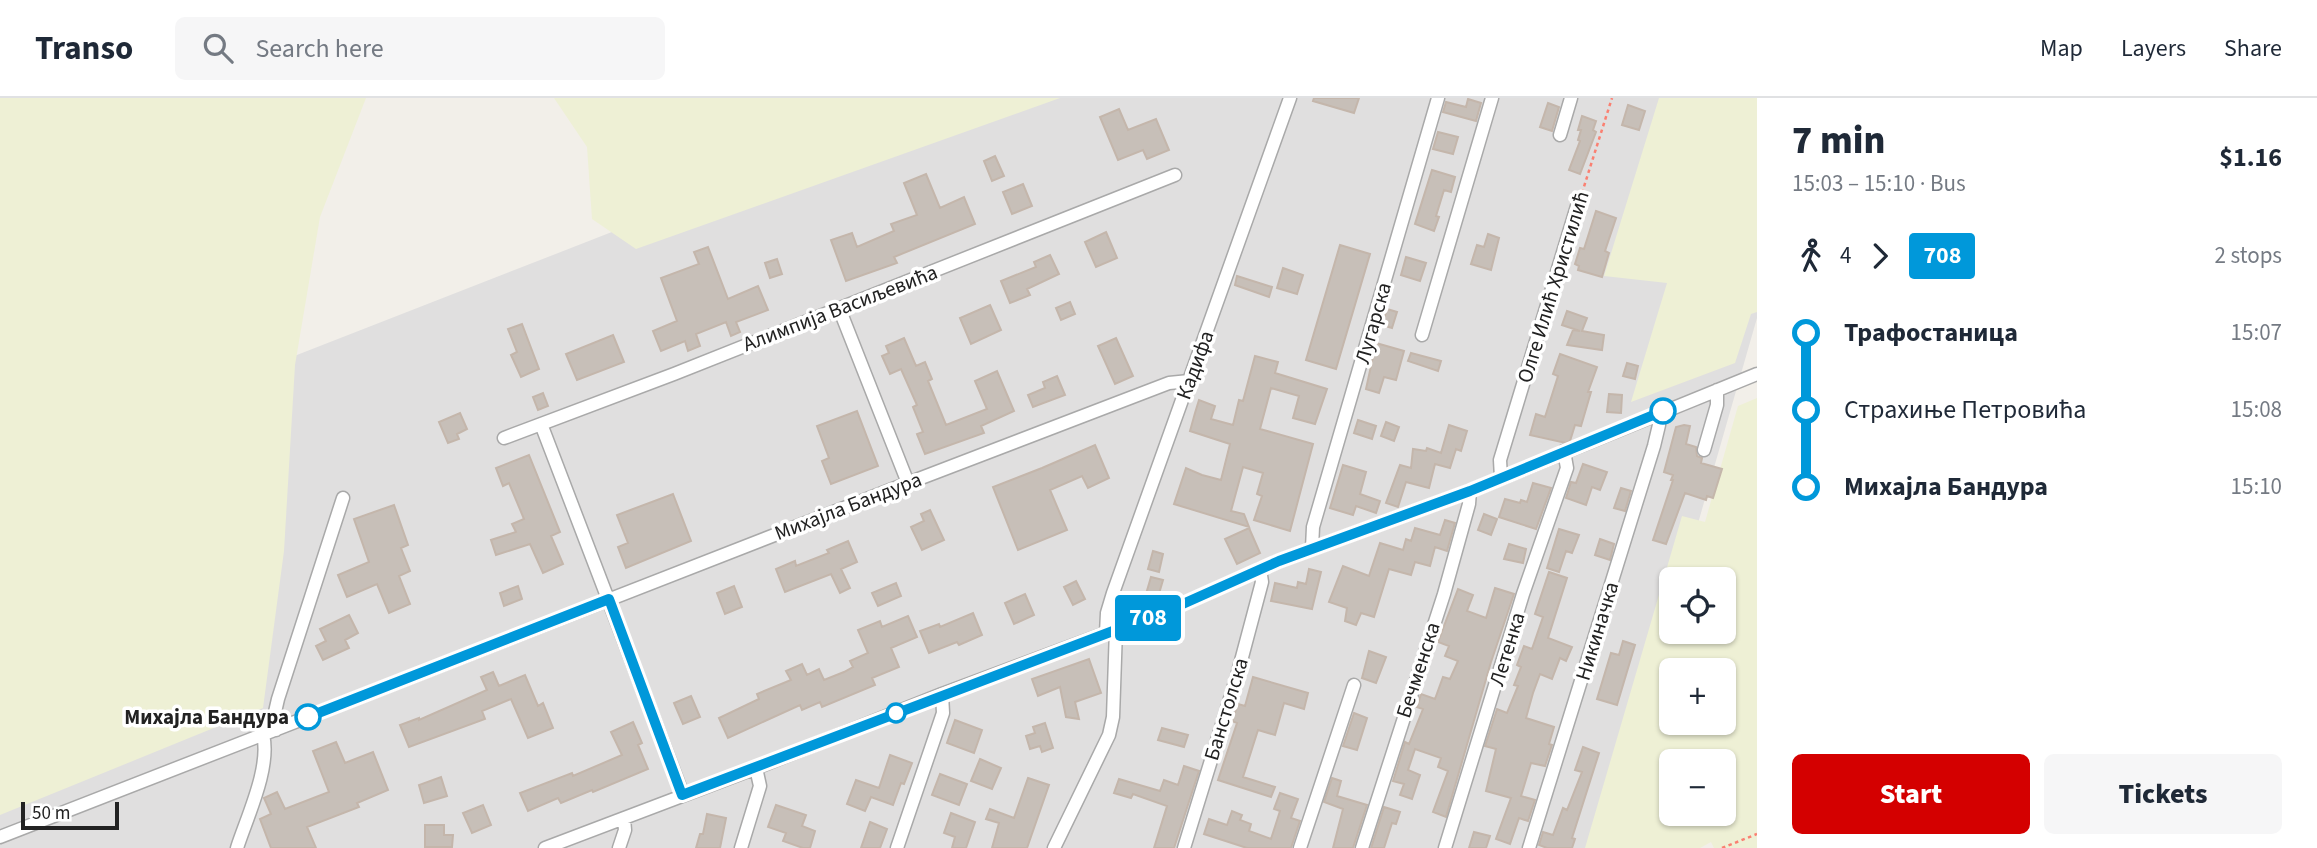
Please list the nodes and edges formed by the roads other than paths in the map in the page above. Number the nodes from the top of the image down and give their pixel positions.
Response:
1 (1290, 98) edge
2 (1438, 98) edge
3 (1492, 98) edge
4 (1571, 98) edge
5 (1560, 135) dead end
6 (1175, 175) dead end
7 (1578, 203) road end
8 (839, 308) junction
9 (1422, 335) dead end
10 (1757, 374) edge
11 (1189, 381) junction
12 (1717, 390) junction
13 (1659, 413) junction
14 (541, 424) junction
15 (504, 438) dead end
16 (1704, 450) dead end
17 (1564, 451) junction
18 (1501, 478) junction
19 (908, 483) junction
20 (1470, 491) junction
21 (343, 498) dead end
22 (1312, 548) junction
23 (1260, 569) junction
24 (609, 599) junction
25 (1111, 631) junction
26 (1354, 685) dead end
27 (942, 694) junction
28 (276, 730) junction
29 (263, 735) junction
30 (756, 768) junction
31 (682, 795) junction
32 (624, 818) junction
33 (0, 837) edge
34 (237, 848) edge
35 (545, 848) edge
36 (619, 848) edge
37 (741, 848) edge
38 (897, 848) edge
39 (1054, 848) edge
40 (1184, 848) edge
41 (1300, 848) edge
42 (1362, 848) edge
43 (1445, 848) edge
44 (1530, 848) edge

1 - 11 street, Кадифа
2 - 22 street, Лугарска
3 - 9 street
4 - 5 street
6 - 8 street, Алимпија Васиљевића
7 - 18 street, Олге Илић Христилић
8 - 14 street, Алимпија Васиљевића
8 - 19 street
10 - 12 street
11 - 19 street, Михајла Бандура
11 - 25 street, Кадифа
12 - 13 street
12 - 16 street
13 - 17 street
13 - 44 street, Никиначка
14 - 15 street, Алимпија Васиљевића
14 - 24 street
17 - 18 street
17 - 43 street, Летенка
18 - 20 street
19 - 24 street, Михајла Бандура
20 - 22 street
20 - 42 street, Бечменска
21 - 28 street
22 - 23 street
23 - 25 street
23 - 40 street, Банстолска
24 - 28 street, Михајла Бандура
24 - 31 street
25 - 27 street
25 - 39 street, Кадифа
26 - 41 street
27 - 30 street
27 - 38 street
28 - 29 street, Михајла Бандура
29 - 33 street, Михајла Бандура
29 - 34 street
30 - 31 street
30 - 37 street
31 - 32 street
32 - 35 street
32 - 36 street

